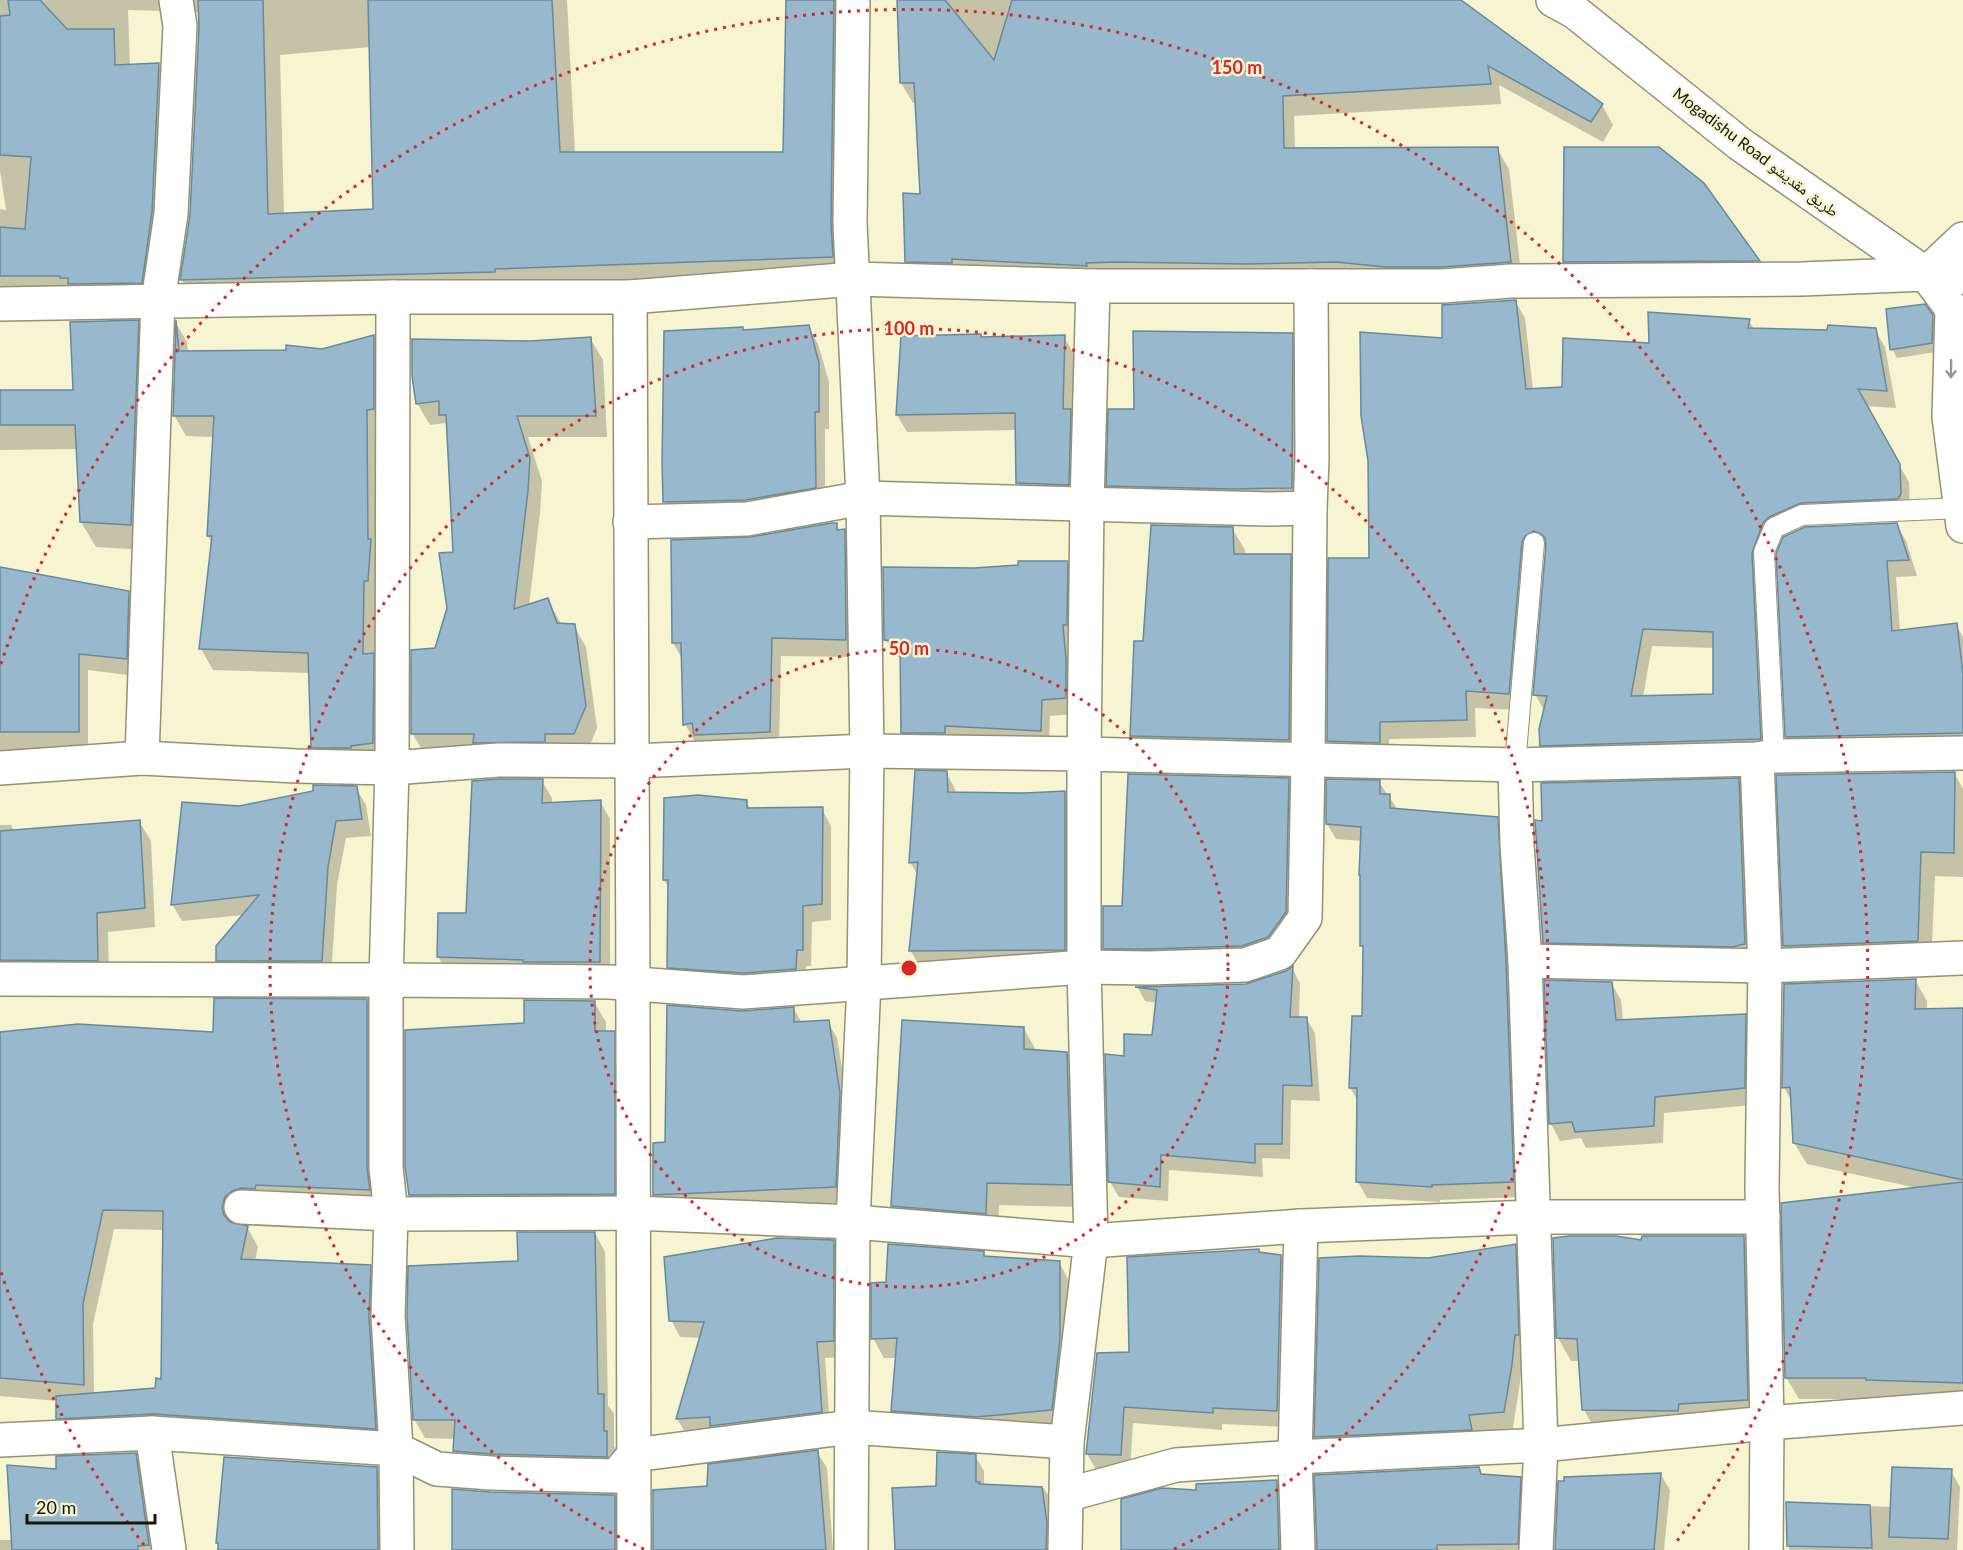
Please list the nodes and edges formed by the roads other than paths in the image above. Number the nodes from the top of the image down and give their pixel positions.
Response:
1 (176, 0) edge
2 (853, 0) edge
3 (1553, 0) edge
4 (1963, 239) edge
5 (1926, 274) junction
6 (1963, 277) edge
7 (854, 279) junction
8 (1093, 286) junction
9 (1311, 286) junction
10 (393, 297) junction
11 (630, 297) junction
12 (158, 301) junction
13 (0, 304) edge
14 (1958, 317) edge
15 (863, 498) junction
16 (1087, 504) junction
17 (1310, 508) junction
18 (1962, 517) edge
19 (630, 522) junction
20 (1534, 543) dead end
21 (867, 751) junction
22 (1963, 753) edge
23 (1084, 754) junction
24 (1766, 757) junction
25 (142, 758) junction
26 (1308, 760) junction
27 (633, 761) junction
28 (1515, 765) junction
29 (0, 768) edge
30 (392, 768) junction
31 (1963, 958) edge
32 (1525, 961) junction
33 (1765, 966) junction
34 (1084, 967) junction
35 (0, 980) edge
36 (386, 980) junction
37 (864, 982) junction
38 (634, 985) junction
39 (241, 1207) dead end
40 (634, 1213) junction
41 (391, 1214) junction
42 (1533, 1217) junction
43 (1763, 1217) junction
44 (853, 1222) junction
45 (1301, 1226) junction
46 (1091, 1240) junction
47 (1963, 1408) edge
48 (1767, 1423) junction
49 (852, 1427) junction
50 (152, 1433) junction
51 (0, 1440) edge
52 (1066, 1442) junction
53 (1541, 1445) junction
54 (396, 1449) junction
55 (634, 1455) junction
56 (1295, 1457) junction
57 (1066, 1495) junction
58 (169, 1550) edge
59 (397, 1550) edge
60 (634, 1550) edge
61 (851, 1550) edge
62 (1065, 1550) edge
63 (1298, 1550) edge
64 (1536, 1550) edge
65 (1766, 1550) edge

1 - 12 main road
2 - 7 main road
3 - 5 main road, Mogadishu Road طريق مقديشو
4 - 5 main road
5 - 6 main road
5 - 9 main road
5 - 14 main road, Mogadishu Road طريق مقديشو
7 - 8 main road
7 - 11 main road
7 - 15 main road
8 - 9 main road
8 - 16 main road
9 - 17 main road
10 - 11 main road
10 - 12 main road
10 - 30 main road
11 - 19 main road
12 - 13 main road
12 - 25 main road
14 -> 18 main road
15 - 16 main road
15 - 19 main road
15 - 21 main road
16 - 17 main road
16 - 23 main road
17 - 26 main road
18 - 24 lane
19 - 27 main road
20 - 28 lane
21 - 23 main road
21 - 27 main road
21 - 37 main road
22 - 24 main road
23 - 26 main road
23 - 34 main road
24 - 28 main road
24 - 33 main road
25 - 29 main road
25 - 30 main road
26 - 28 main road
26 - 34 main road
27 - 30 main road
27 - 38 main road
28 - 32 main road
30 - 36 main road
31 - 33 main road
32 - 33 main road
32 - 42 main road
33 - 43 main road
34 - 37 main road
34 - 46 main road
35 - 36 main road
36 - 38 main road
36 - 41 main road
37 - 38 main road
37 - 44 main road
38 - 40 main road
39 - 41 main road
40 - 41 main road
40 - 44 main road
40 - 55 main road
41 - 54 main road
42 - 43 main road
42 - 45 main road
42 - 53 main road
43 - 48 main road
44 - 46 main road
44 - 49 main road
45 - 46 main road
45 - 56 main road
46 - 52 main road
47 - 48 main road
48 - 53 main road
48 - 65 main road
49 - 52 main road
49 - 55 main road
49 - 61 main road
50 - 51 main road
50 - 54 main road
50 - 58 main road
52 - 57 main road
53 - 56 main road
53 - 64 main road
54 - 55 main road
54 - 59 main road
55 - 60 main road
56 - 57 main road
56 - 63 main road
57 - 62 main road

